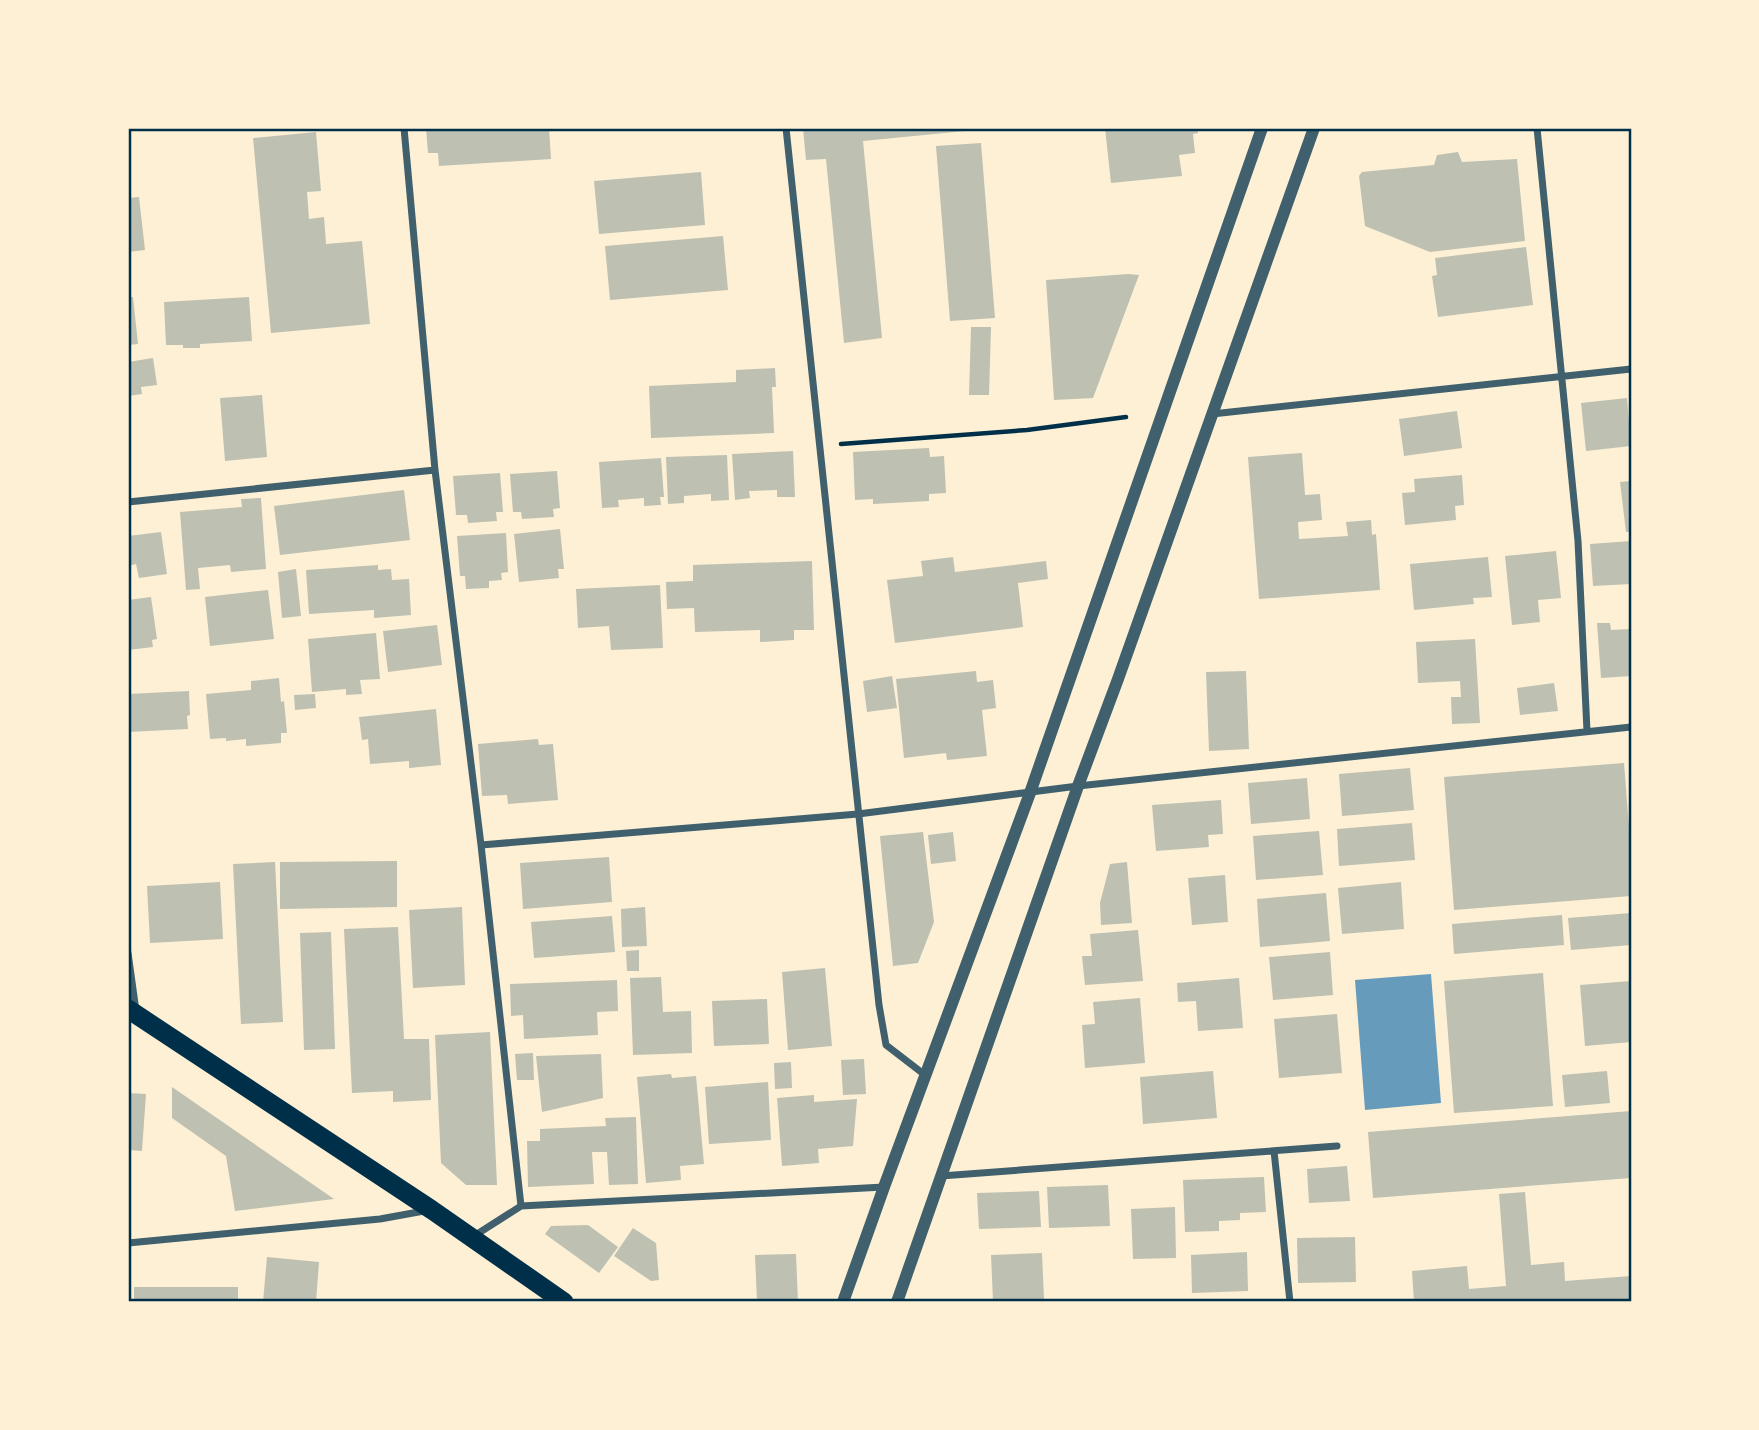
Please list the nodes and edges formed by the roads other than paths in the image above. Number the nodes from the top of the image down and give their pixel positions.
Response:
1 (404, 128) edge
2 (786, 128) edge
3 (1262, 128) edge
4 (1314, 128) edge
5 (1536, 128) edge
6 (1631, 369) edge
7 (1562, 378) junction
8 (1212, 414) junction
9 (435, 470) junction
10 (128, 502) edge
11 (1631, 727) edge
12 (1587, 731) junction
13 (1077, 786) junction
14 (1030, 793) junction
15 (858, 814) junction
16 (481, 845) junction
17 (128, 953) edge
18 (132, 1012) edge
19 (925, 1076) junction
20 (1337, 1146) dead end
21 (1274, 1151) junction
22 (940, 1176) junction
23 (884, 1187) junction
24 (521, 1206) junction
25 (432, 1210) junction
26 (472, 1238) junction
27 (128, 1242) edge
28 (553, 1299) edge
29 (843, 1302) edge
30 (897, 1302) edge
31 (1290, 1302) edge

1 - 9 street
2 - 15 street
3 - 14 street
4 - 8 street
5 - 7 street
6 - 7 street
7 - 8 street
7 - 12 street
8 - 13 street
9 - 10 street
9 - 16 street
11 - 12 street
12 - 13 street
13 - 14 street
13 - 22 street
14 - 15 street
14 - 19 street
15 - 16 street
15 - 19 street
16 - 24 street
17 - 18 street
18 - 25 highway
19 - 23 street
20 - 21 street
21 - 22 street
21 - 31 street
22 - 30 street
23 - 24 street
23 - 29 street
24 - 26 street
25 - 26 highway
25 - 27 street
26 - 28 highway

